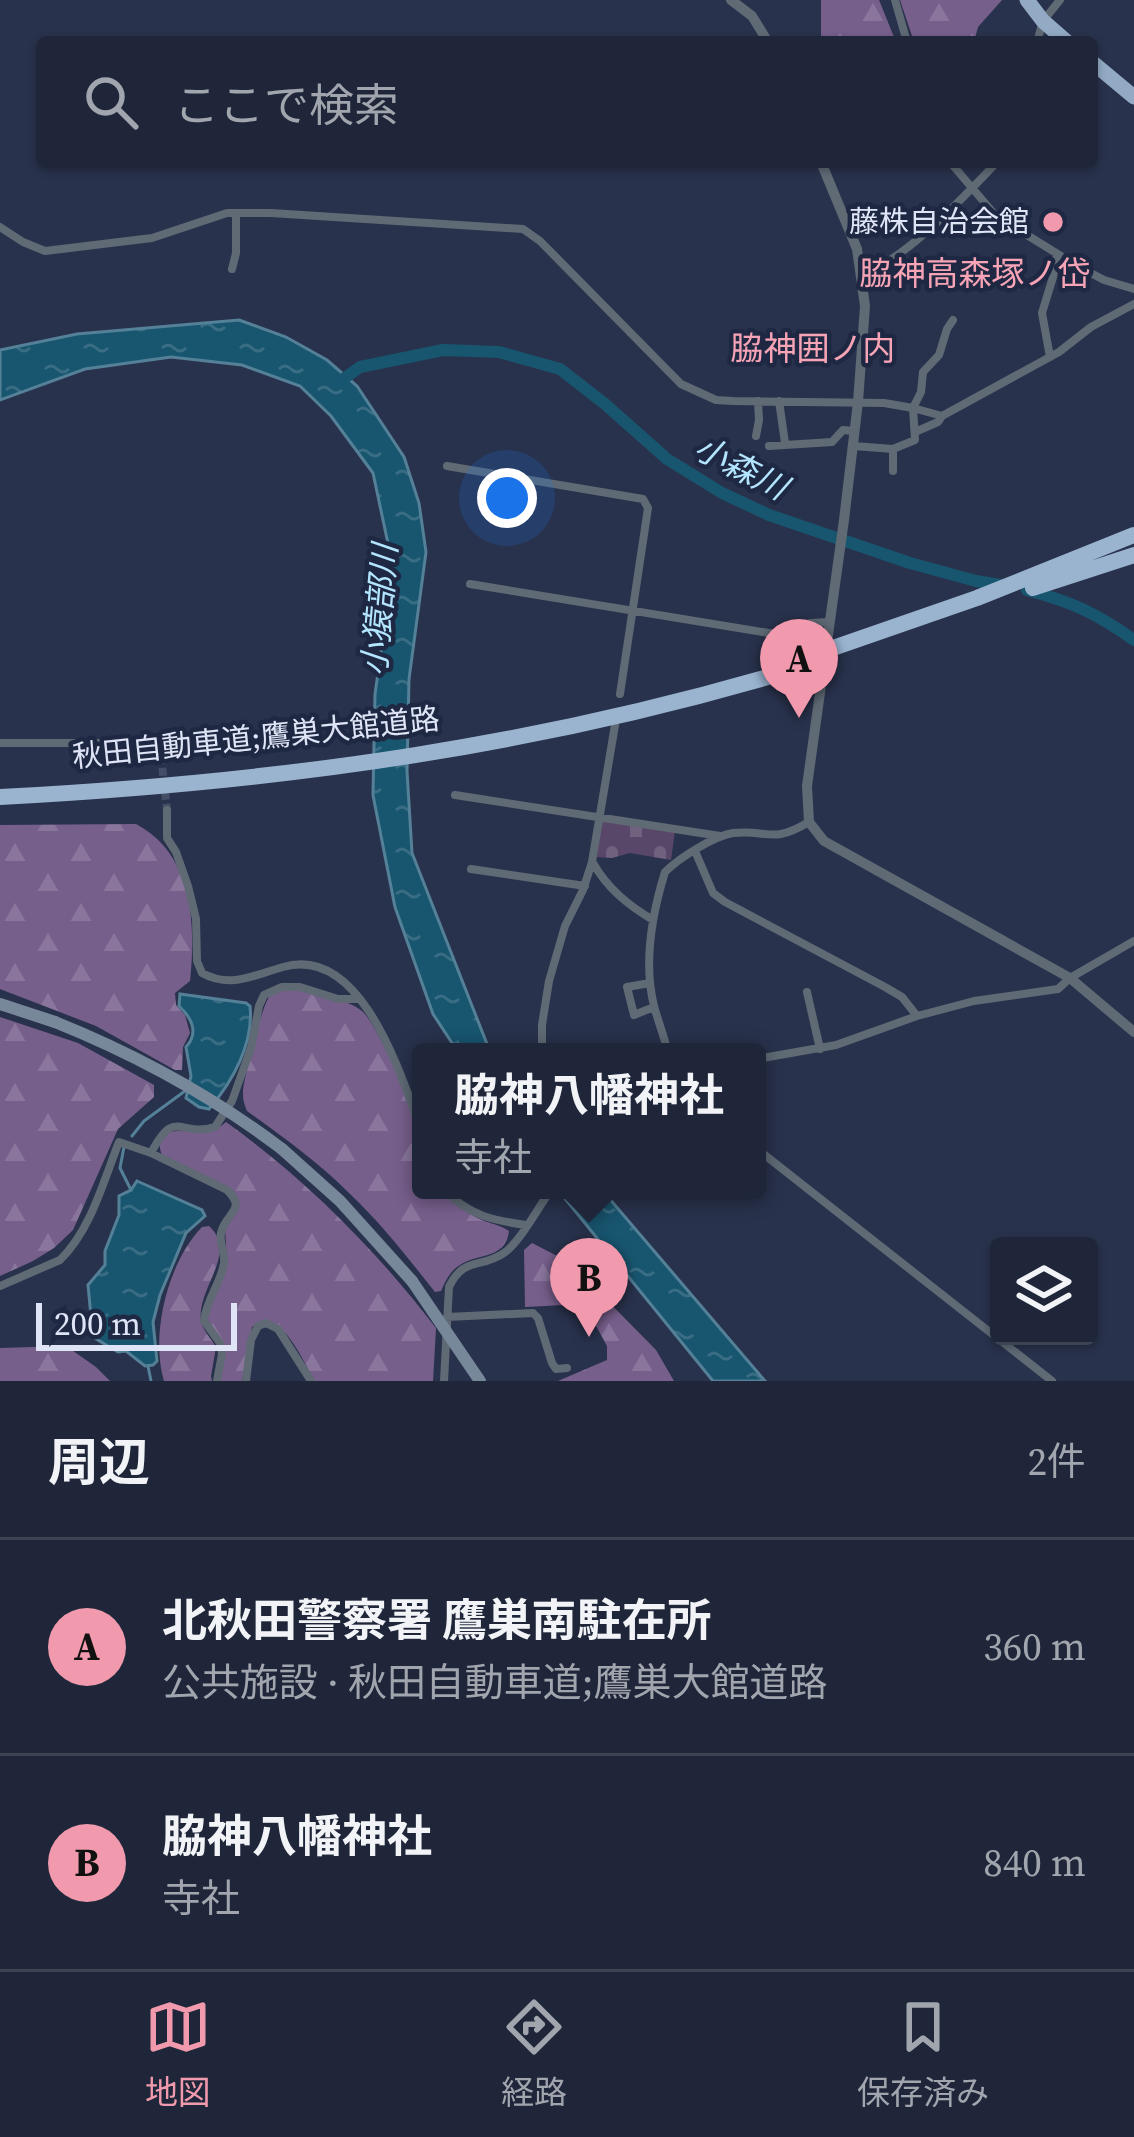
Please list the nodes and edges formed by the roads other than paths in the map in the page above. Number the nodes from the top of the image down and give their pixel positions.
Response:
1 (730, 0) edge
2 (1027, 0) edge
3 (1060, 0) edge
4 (897, 1) edge
5 (1042, 20) junction
6 (764, 36) edge
7 (906, 36) edge
8 (1038, 36) edge
9 (1060, 36) edge
10 (1098, 72) edge
11 (1134, 97) edge
12 (823, 168) edge
13 (955, 168) edge
14 (991, 168) edge
15 (972, 188) junction
16 (236, 213) junction
17 (0, 227) edge
18 (1057, 254) junction
19 (232, 269) dead end
20 (862, 274) junction
21 (1134, 289) edge
22 (1134, 304) edge
23 (953, 320) dead end
24 (1050, 357) junction
25 (758, 401) junction
26 (779, 401) junction
27 (858, 402) junction
28 (913, 408) junction
29 (942, 416) junction
30 (854, 431) junction
31 (915, 432) junction
32 (756, 436) dead end
33 (785, 443) junction
34 (770, 446) dead end
35 (853, 446) junction
36 (893, 449) junction
37 (447, 466) dead end
38 (893, 471) dead end
39 (1134, 531) edge
40 (1134, 550) edge
41 (1094, 558) junction
42 (470, 584) dead end
43 (633, 610) junction
44 (830, 622) junction
45 (620, 694) dead end
46 (615, 725) dead end
47 (0, 743) edge
48 (161, 756) dead end
49 (322, 768) junction
50 (0, 791) edge
51 (455, 795) dead end
52 (167, 810) tunnel mouth
53 (599, 815) junction
54 (809, 822) junction
55 (722, 836) junction
56 (695, 851) junction
57 (592, 862) junction
58 (471, 869) dead end
59 (585, 886) junction
60 (653, 920) junction
61 (1134, 941) edge
62 (1070, 978) junction
63 (650, 983) junction
64 (807, 992) dead end
65 (359, 999) junction
66 (0, 1004) edge
67 (654, 1007) junction
68 (916, 1016) junction
69 (1134, 1032) edge
70 (542, 1043) edge
71 (665, 1043) edge
72 (820, 1049) junction
73 (766, 1058) edge
74 (412, 1105) edge
75 (151, 1153) junction
76 (766, 1156) edge
77 (453, 1199) edge
78 (545, 1199) edge
79 (526, 1225) junction
80 (0, 1286) edge
81 (447, 1317) junction
82 (566, 1368) dead end
83 (217, 1381) edge
84 (246, 1381) edge
85 (311, 1381) edge
86 (444, 1381) edge
87 (480, 1381) edge
88 (1052, 1381) edge

1 - 6 street
2 - 5 highway
3 - 5 street
4 - 7 street
5 - 8 street
5 - 9 highway
10 - 11 highway
12 - 20 street
13 - 15 street
14 - 15 street
15 - 18 street
15 - 20 street
16 - 17 street
16 - 19 street
16 - 25 street
18 - 21 street
18 - 24 street
20 - 27 street
22 - 24 street
23 - 28 street
24 - 29 street
25 - 26 street
25 - 32 street
26 - 27 street
26 - 33 street
27 - 28 street
27 - 30 street
28 - 29 street
28 - 31 street
29 - 31 street
30 - 33 street
30 - 35 street
31 - 36 street
33 - 34 street
35 - 36 street
35 - 44 street
36 - 38 street
37 - 43 street
39 - 41 highway
40 - 41 highway
41 - 49 highway, 秋田自動車道;鷹巣大館道路
42 - 43 street
43 - 44 street
43 - 45 street
44 - 54 street
46 - 53 street
47 - 48 street
49 - 50 highway, 秋田自動車道;鷹巣大館道路
49 - 50 highway, 秋田自動車道;鷹巣大館道路
51 - 53 street
52 - 65 street
53 - 55 street
53 - 57 street
54 - 55 street
54 - 62 street
55 - 56 street
56 - 60 street
56 - 68 street
57 - 59 street
57 - 60 street
58 - 59 street
59 - 70 street
60 - 63 street
61 - 62 street
62 - 68 street
62 - 69 street
63 - 67 street
63 - 67 street
64 - 72 street
65 - 74 street
65 - 75 street
66 - 87 main road, bridge
67 - 71 street
68 - 72 street
72 - 73 street
75 - 80 street
75 - 83 street
76 - 88 street
77 - 79 street
78 - 79 street
79 - 81 street
81 - 82 street
81 - 86 street
84 - 85 street

